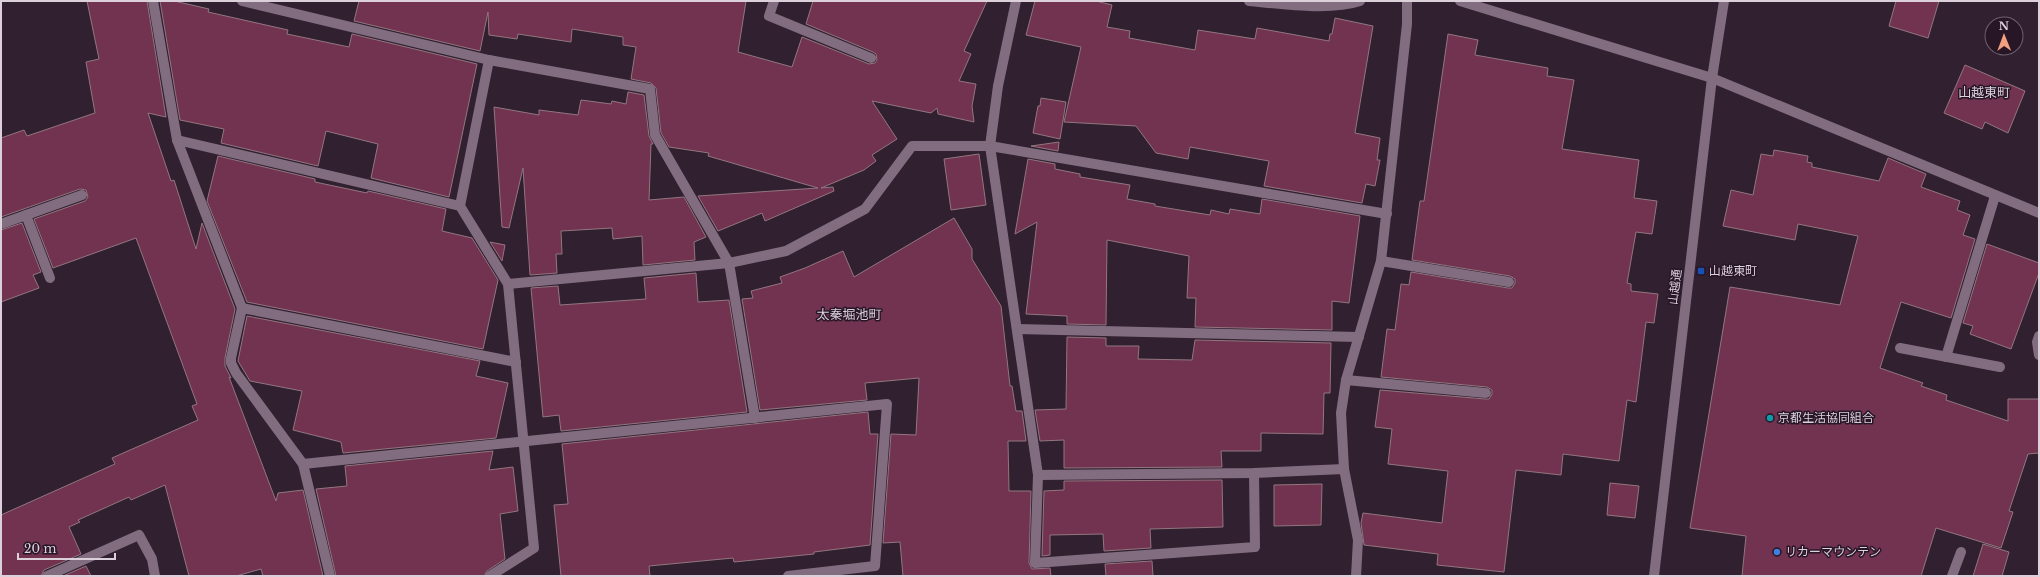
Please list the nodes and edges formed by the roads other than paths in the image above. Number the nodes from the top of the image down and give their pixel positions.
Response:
1 (153, 1) edge
2 (242, 1) edge
3 (774, 1) edge
4 (1016, 1) edge
5 (1249, 1) edge
6 (1360, 1) edge
7 (1408, 1) edge
8 (1460, 1) edge
9 (1724, 1) edge
10 (871, 58) dead end
11 (489, 60) junction
12 (1712, 78) junction
13 (178, 140) junction
14 (990, 146) junction
15 (82, 195) dead end
16 (1995, 196) junction
17 (460, 206) junction
18 (1388, 214) junction
19 (2039, 214) edge
20 (26, 215) junction
21 (1, 224) edge
22 (1381, 261) junction
23 (729, 263) junction
24 (50, 278) dead end
25 (1509, 282) dead end
26 (508, 284) junction
27 (242, 308) junction
28 (1017, 329) junction
29 (2039, 336) edge
30 (1359, 337) junction
31 (1900, 348) dead end
32 (2039, 355) edge
33 (1946, 357) junction
34 (516, 362) junction
35 (2000, 367) dead end
36 (1346, 380) junction
37 (1486, 393) dead end
38 (755, 418) junction
39 (523, 442) junction
40 (303, 464) junction
41 (1344, 469) junction
42 (1254, 473) junction
43 (1038, 475) junction
44 (1961, 552) dead end
45 (496, 575) edge
46 (47, 576) edge
47 (155, 576) edge
48 (330, 576) edge
49 (788, 576) edge
50 (1356, 576) edge
51 (1654, 576) edge
52 (1952, 576) edge

1 - 13 street
2 - 11 street
3 - 10 street
4 - 14 street
5 - 6 street
7 - 18 street
8 - 12 street
9 - 12 street, 山越通
11 - 17 street
11 - 23 street
12 - 16 street
12 - 51 street, 山越通
13 - 17 street
13 - 27 street
14 - 18 street
14 - 23 street
14 - 28 street
15 - 20 street
16 - 19 street
16 - 33 street
17 - 26 street
18 - 22 street
20 - 21 street
20 - 24 street
22 - 25 street
22 - 30 street
23 - 26 street
23 - 38 street
26 - 34 street
27 - 34 street
27 - 40 street
28 - 30 street
28 - 43 street
29 - 32 street
30 - 36 street
31 - 33 street
33 - 35 street
34 - 39 street
36 - 37 street
36 - 41 street
38 - 39 street
38 - 49 street
39 - 40 street
39 - 45 street
40 - 48 street
41 - 42 street
41 - 50 street
42 - 43 street
42 - 43 street
44 - 52 street
46 - 47 street

